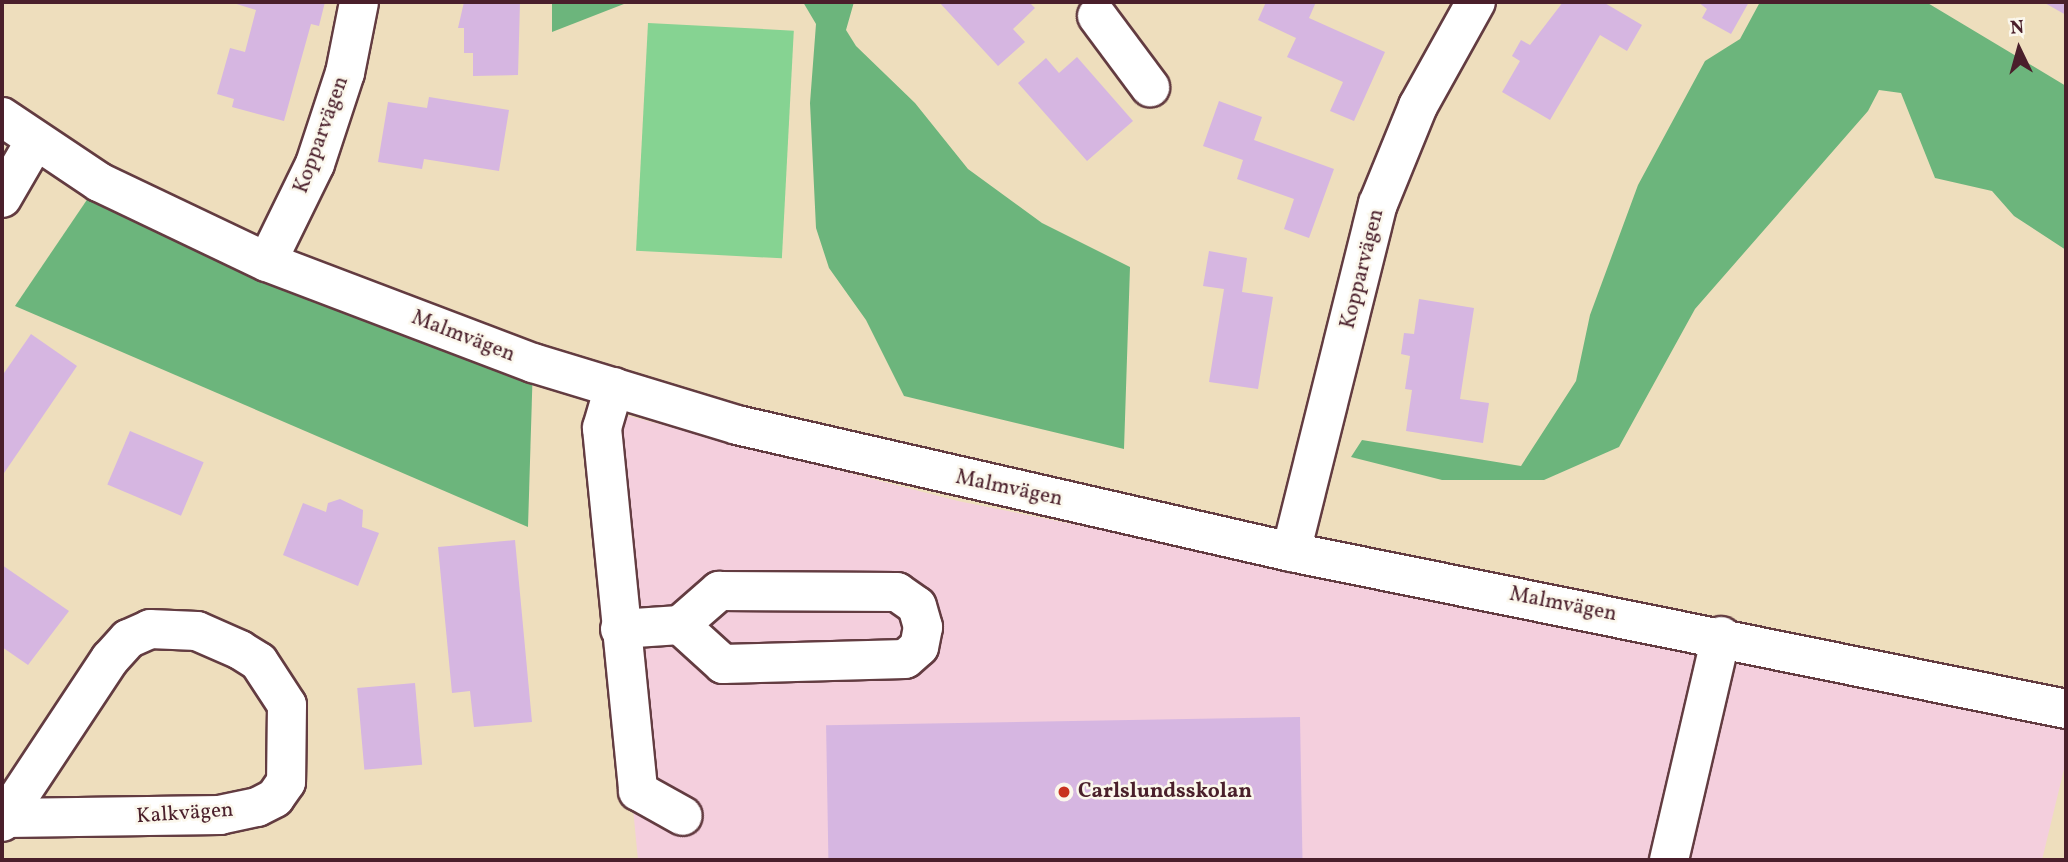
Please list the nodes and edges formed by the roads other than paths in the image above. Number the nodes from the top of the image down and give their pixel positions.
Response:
1 (359, 2) edge
2 (1476, 2) edge
3 (1100, 7) edge
4 (1150, 87) dead end
5 (2, 117) edge
6 (35, 141) junction
7 (2, 198) edge
8 (267, 262) junction
9 (614, 387) junction
10 (1291, 552) junction
11 (680, 625) junction
12 (620, 629) junction
13 (1720, 636) junction
14 (2066, 709) edge
15 (683, 816) dead end
16 (4, 820) edge
17 (1669, 860) edge

1 - 8 street, Kopparvägen
2 - 10 street, Kopparvägen
3 - 4 street
5 - 6 street, Malmvägen
6 - 7 street
6 - 8 street, Malmvägen
8 - 9 street, Malmvägen
9 - 10 street, Malmvägen
9 - 12 street
10 - 13 street, Malmvägen
11 - 11 street
11 - 12 street
12 - 15 street
13 - 14 street, Malmvägen
13 - 17 street
16 - 16 street, Kalkvägen

